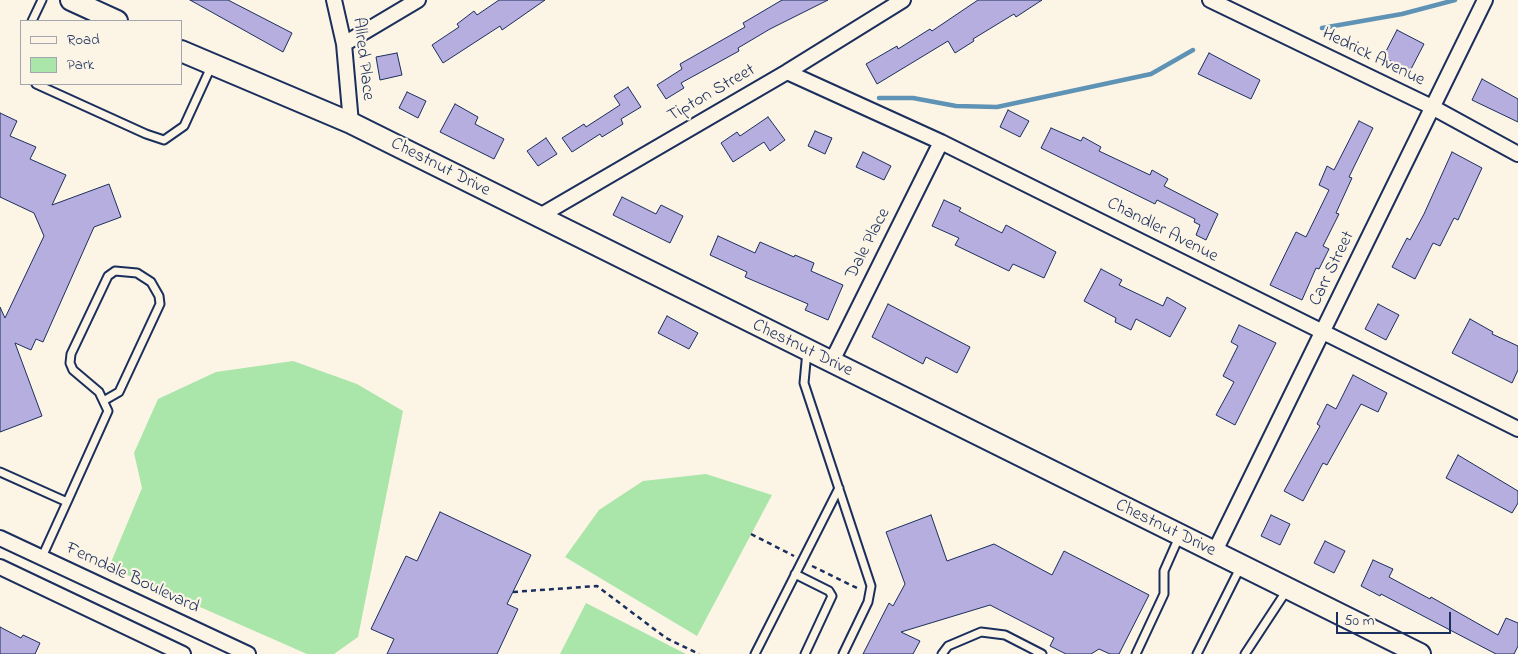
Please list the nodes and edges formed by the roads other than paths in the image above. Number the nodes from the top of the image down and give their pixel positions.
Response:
1 (42, 0) edge
2 (71, 0) edge
3 (334, 0) edge
4 (418, 0) edge
5 (903, 0) edge
6 (1210, 0) edge
7 (1485, 0) edge
8 (32, 20) edge
9 (115, 20) edge
10 (344, 44) junction
11 (182, 51) edge
12 (212, 65) junction
13 (787, 72) junction
14 (38, 85) edge
15 (1432, 107) junction
16 (351, 124) junction
17 (941, 142) junction
18 (1518, 154) edge
19 (538, 217) junction
20 (1323, 332) junction
21 (807, 352) junction
22 (831, 363) junction
23 (105, 400) junction
24 (1518, 430) edge
25 (0, 472) edge
26 (839, 488) junction
27 (67, 502) junction
28 (1179, 536) junction
29 (0, 538) edge
30 (1214, 553) junction
31 (42, 557) junction
32 (1241, 566) junction
33 (0, 567) edge
34 (795, 574) junction
35 (1288, 589) junction
36 (183, 654) edge
37 (248, 654) edge
38 (755, 654) edge
39 (805, 654) edge
40 (843, 654) edge
41 (942, 654) edge
42 (1042, 654) edge
43 (1136, 654) edge
44 (1197, 654) edge
45 (1245, 654) edge
46 (1420, 654) edge

1 - 8 lane
2 - 9 street
3 - 10 street, Allred Place
4 - 10 street
5 - 13 street, Tipton Street
6 - 15 street, Hedrick Avenue
7 - 15 street, Carr Street
10 - 16 street, Allred Place
11 - 12 street, Chestnut Drive
12 - 14 lane
12 - 16 street, Chestnut Drive
13 - 17 street, Chandler Avenue
13 - 19 street, Tipton Street
15 - 18 street, Hedrick Avenue
15 - 20 street, Carr Street
16 - 19 street, Chestnut Drive
17 - 20 street, Chandler Avenue
17 - 22 street, Dale Place
19 - 21 street, Chestnut Drive
20 - 24 street, Chandler Avenue
20 - 30 street, Carr Street
21 - 22 street, Chestnut Drive
21 - 26 lane
22 - 28 street, Chestnut Drive
23 - 23 lane
23 - 27 lane
25 - 27 lane
26 - 34 lane
26 - 40 lane
27 - 31 lane
28 - 30 street, Chestnut Drive
28 - 43 lane
29 - 31 street, Ferndale Boulevard
30 - 32 street, Chestnut Drive
31 - 37 street, Ferndale Boulevard
32 - 35 street, Chestnut Drive
32 - 44 lane
33 - 36 street
34 - 38 lane
34 - 39 lane
35 - 45 lane
35 - 46 street, Chestnut Drive
41 - 42 lane

